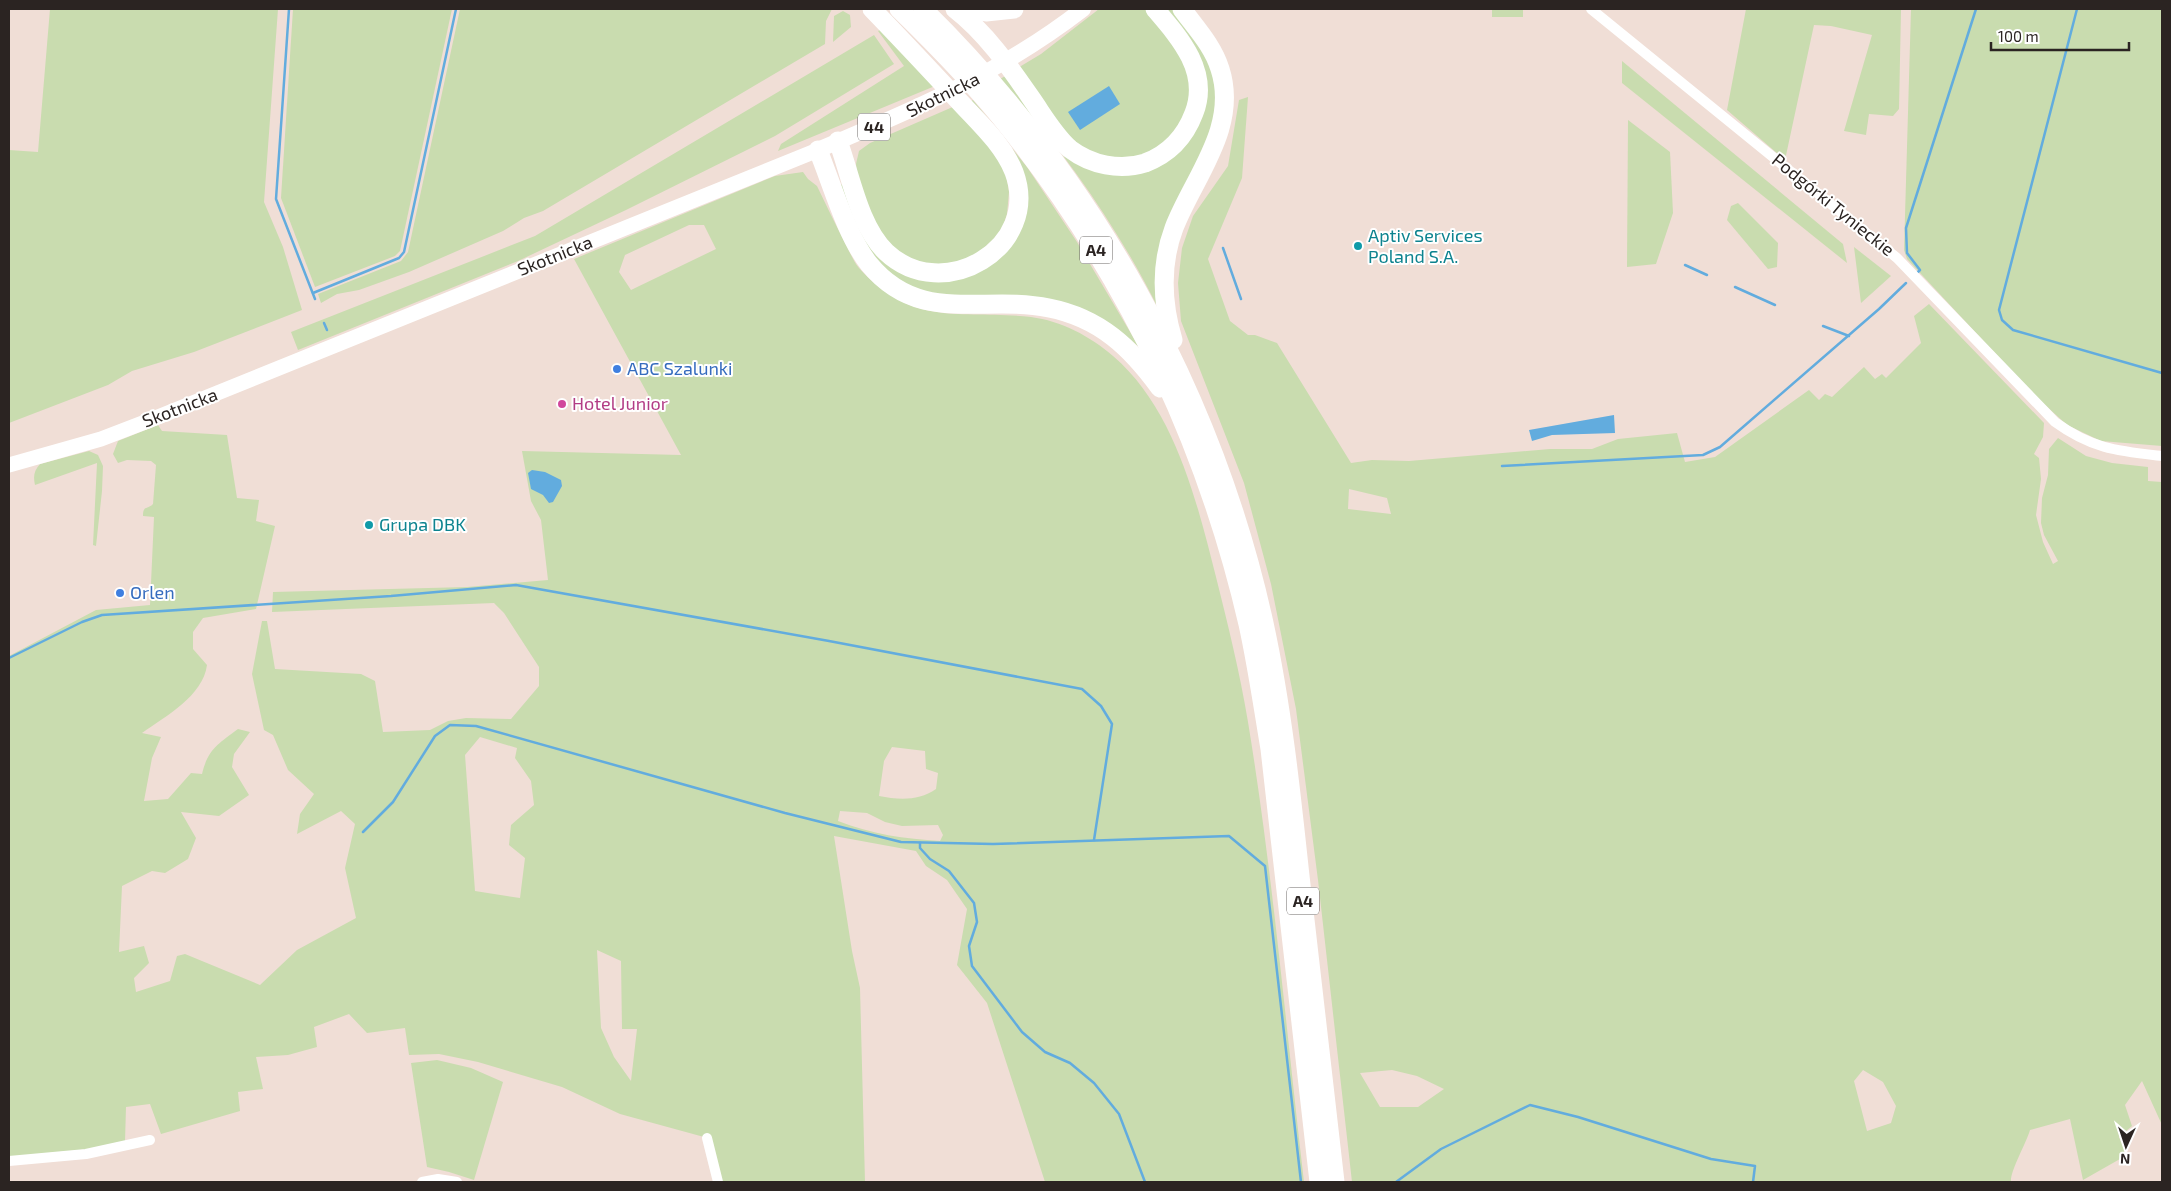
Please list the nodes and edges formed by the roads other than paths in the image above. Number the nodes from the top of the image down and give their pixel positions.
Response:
1 (872, 9) edge
2 (899, 9) edge
3 (923, 9) edge
4 (955, 9) edge
5 (968, 9) edge
6 (1014, 9) edge
7 (1083, 9) edge
8 (1156, 9) edge
9 (1182, 9) edge
10 (1591, 9) edge
11 (838, 142) junction
12 (818, 150) junction
13 (1188, 392) junction
14 (1183, 418) junction
15 (2162, 456) edge
16 (9, 465) edge
17 (706, 1138) dead end
18 (150, 1140) dead end
19 (9, 1160) edge
20 (422, 1182) edge
21 (457, 1182) edge
22 (718, 1182) edge
23 (1319, 1182) edge
24 (1335, 1182) edge

1 - 11 highway
2 - 14 highway, A4
3 - 13 highway, A4
4 - 8 highway
5 - 6 highway
7 - 11 main road, Skotnicka / 44
9 - 13 highway
10 - 15 street, Podgórki Tynieckie
11 - 12 main road, Skotnicka / 44
12 - 14 highway
12 - 16 main road, Skotnicka
13 - 24 highway, A4
14 - 23 highway, A4
17 - 22 street
18 - 19 street
20 - 21 street

